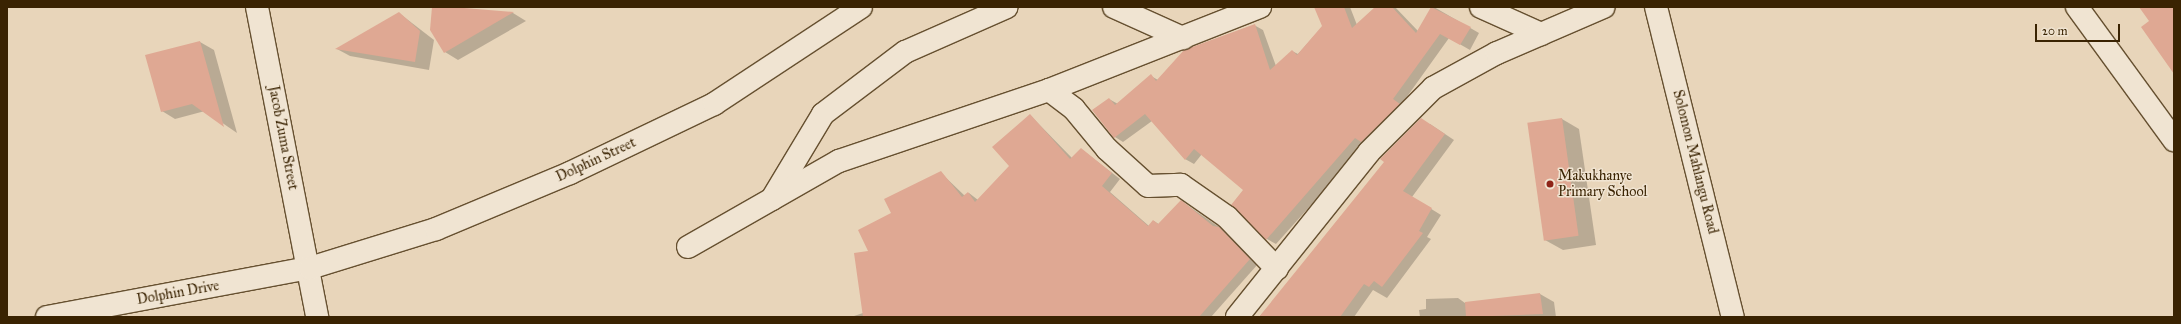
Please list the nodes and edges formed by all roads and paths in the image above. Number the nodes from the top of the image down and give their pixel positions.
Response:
1 (257, 7) edge
2 (861, 7) edge
3 (1007, 7) edge
4 (1114, 7) edge
5 (1260, 7) edge
6 (1481, 7) edge
7 (1604, 7) edge
8 (1656, 7) edge
9 (2077, 7) edge
10 (1541, 34) junction
11 (1183, 38) junction
12 (1049, 90) junction
13 (2174, 140) edge
14 (772, 200) junction
15 (688, 247) dead end
16 (310, 268) junction
17 (1277, 269) junction
18 (47, 317) edge
19 (317, 317) edge
20 (1237, 317) edge
21 (1733, 317) edge

1 - 16 street, Jacob Zuma Street
2 - 16 street, Dolphin Street
3 - 14 street
4 - 11 street
5 - 11 street
6 - 10 street
7 - 10 street
8 - 21 street, Solomon Mahlangu Road
9 - 13 street
10 - 17 street
11 - 12 street
12 - 14 street
12 - 17 street
14 - 15 street
16 - 18 street, Dolphin Drive
16 - 19 street, Jacob Zuma Street
17 - 20 street

